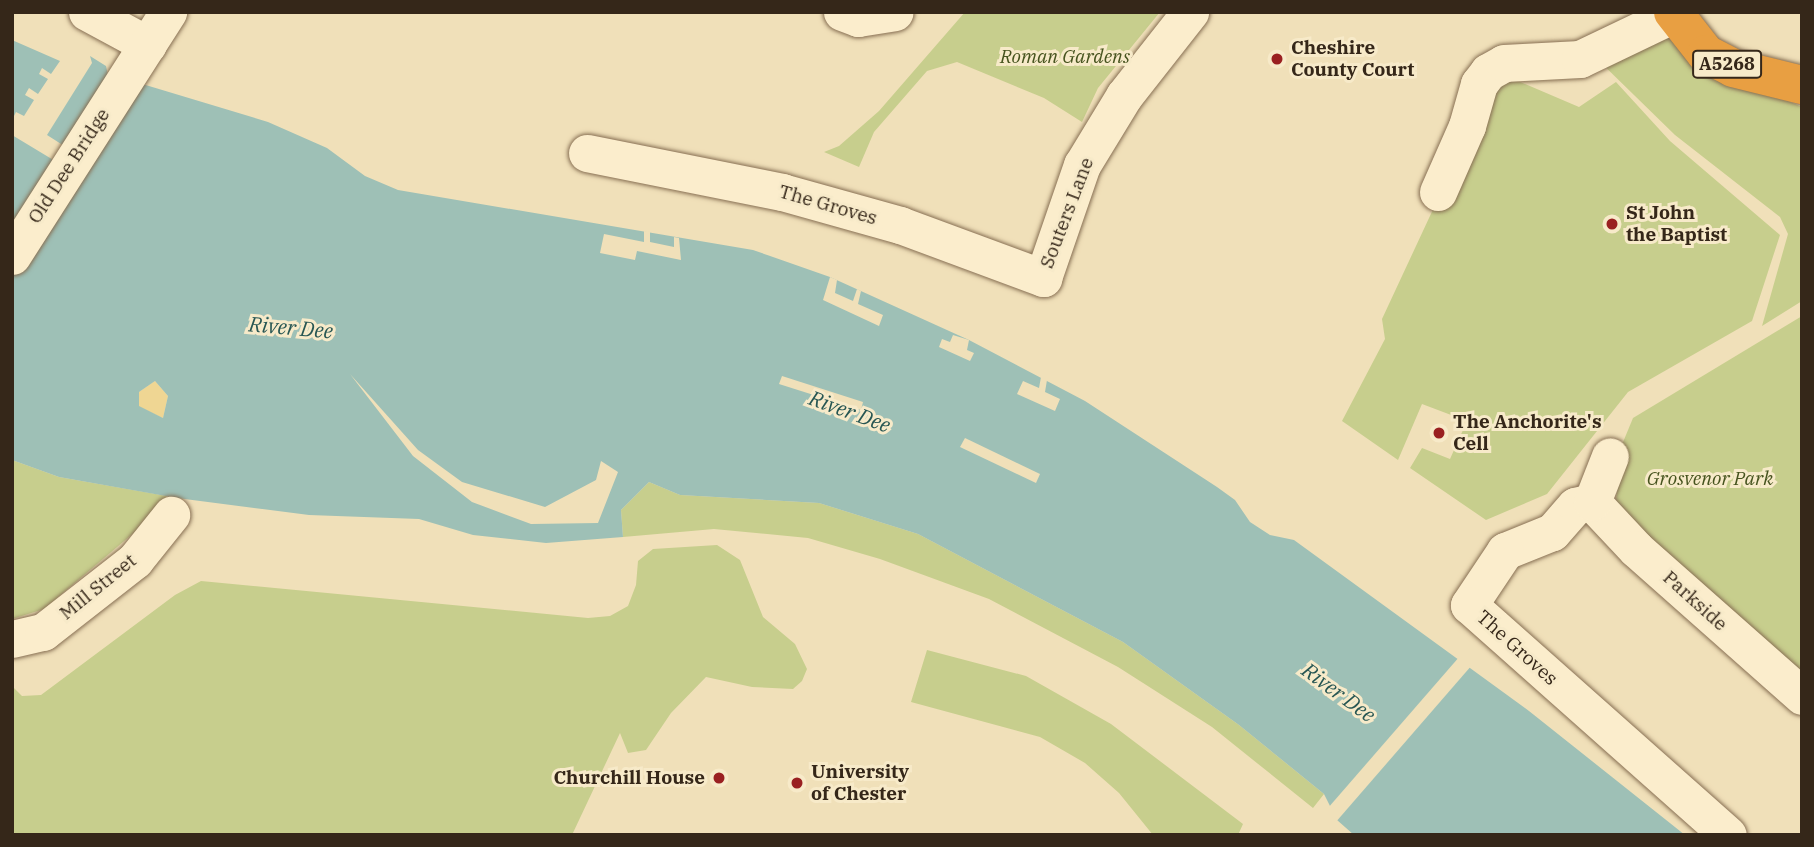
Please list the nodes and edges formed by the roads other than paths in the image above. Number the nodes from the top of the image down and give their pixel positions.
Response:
1 (87, 12) edge
2 (168, 12) edge
3 (895, 12) edge
4 (1190, 12) edge
5 (1674, 13) edge
6 (850, 15) edge
7 (148, 44) junction
8 (1802, 85) edge
9 (600, 150) dead end
10 (1438, 192) dead end
11 (12, 256) edge
12 (1043, 278) joint
13 (1610, 456) dead end
14 (1592, 502) junction
15 (171, 515) dead end
16 (12, 639) edge
17 (1802, 696) edge
18 (1728, 835) edge

1 - 7 street
2 - 7 street, Old Dee Bridge
3 - 6 street
4 - 12 street, Souters Lane
5 - 8 highway, A5268
5 - 10 street
7 - 11 street, Old Dee Bridge
9 - 12 street, The Groves
13 - 14 street
14 - 17 street, Parkside
14 - 18 street, The Groves
15 - 16 street, Mill Street

